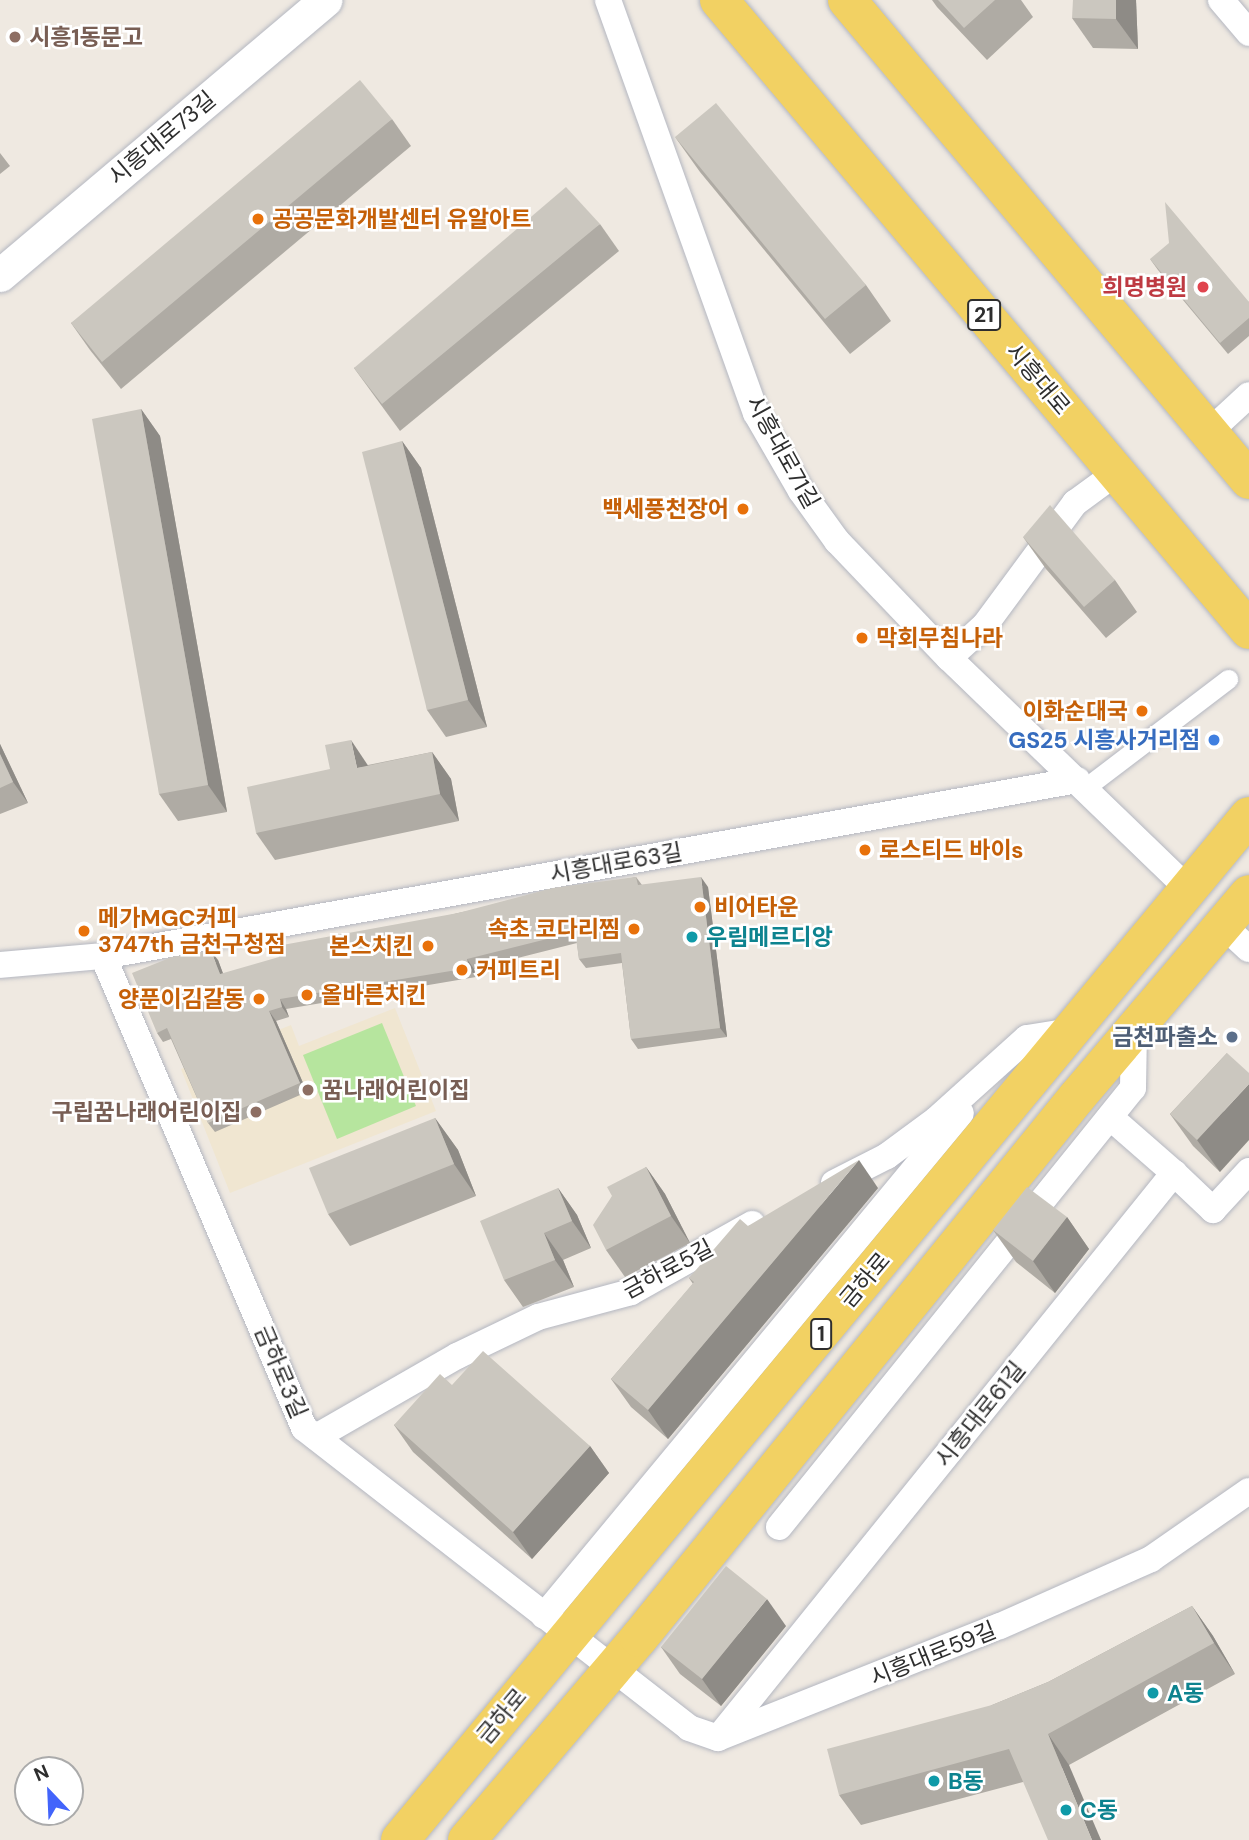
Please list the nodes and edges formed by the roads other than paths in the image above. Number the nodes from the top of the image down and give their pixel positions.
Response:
1 (325, 0) edge
2 (608, 0) edge
3 (719, 0) edge
4 (847, 0) edge
5 (1221, 0) edge
6 (1249, 33) edge
7 (0, 275) edge
8 (1249, 395) edge
9 (1209, 432) junction
10 (1116, 472) junction
11 (1249, 480) edge
12 (1249, 630) edge
13 (949, 658) junction
14 (1228, 679) dead end
15 (1081, 784) junction
16 (1249, 817) edge
17 (1189, 890) junction
18 (1249, 894) edge
19 (1236, 937) edge
20 (103, 956) junction
21 (0, 965) edge
22 (1072, 1031) junction
23 (1134, 1031) junction
24 (1003, 1064) junction
25 (1110, 1117) junction
26 (1249, 1171) edge
27 (1174, 1173) junction
28 (815, 1192) edge
29 (779, 1211) edge
30 (316, 1437) junction
31 (1249, 1490) edge
32 (779, 1527) dead end
33 (556, 1626) junction
34 (612, 1671) junction
35 (718, 1738) junction
36 (400, 1840) edge
37 (467, 1840) edge

1 - 7 street, 시흥대로73길
2 - 13 street, 시흥대로71길
3 - 10 main road, 시흥대로 / 21
4 - 9 main road
5 - 6 street
8 - 9 street
9 - 11 main road
10 - 12 main road, 시흥대로 / 21
10 - 13 street
13 - 15 street, 시흥대로71길
14 - 15 street
15 - 17 street
15 - 20 street, 시흥대로63길
16 - 17 main road, 금하로 / 1
17 - 22 main road, 금하로 / 1
18 - 19 main road, 1
19 - 23 main road, 1
20 - 21 street, 시흥대로63길
20 - 30 street, 금하로3길
22 - 24 street
22 - 33 main road, 금하로 / 1
23 - 25 street
23 - 34 main road, 1
24 - 28 street
24 - 33 street
25 - 27 street
25 - 32 street
26 - 27 street
27 - 35 street, 시흥대로61길
29 - 30 street, 금하로5길
30 - 33 street, 금하로3길
31 - 35 street, 시흥대로59길
33 - 34 street, 금하로3길
33 - 36 main road, 금하로 / 1
34 - 35 street
34 - 37 main road, 1

